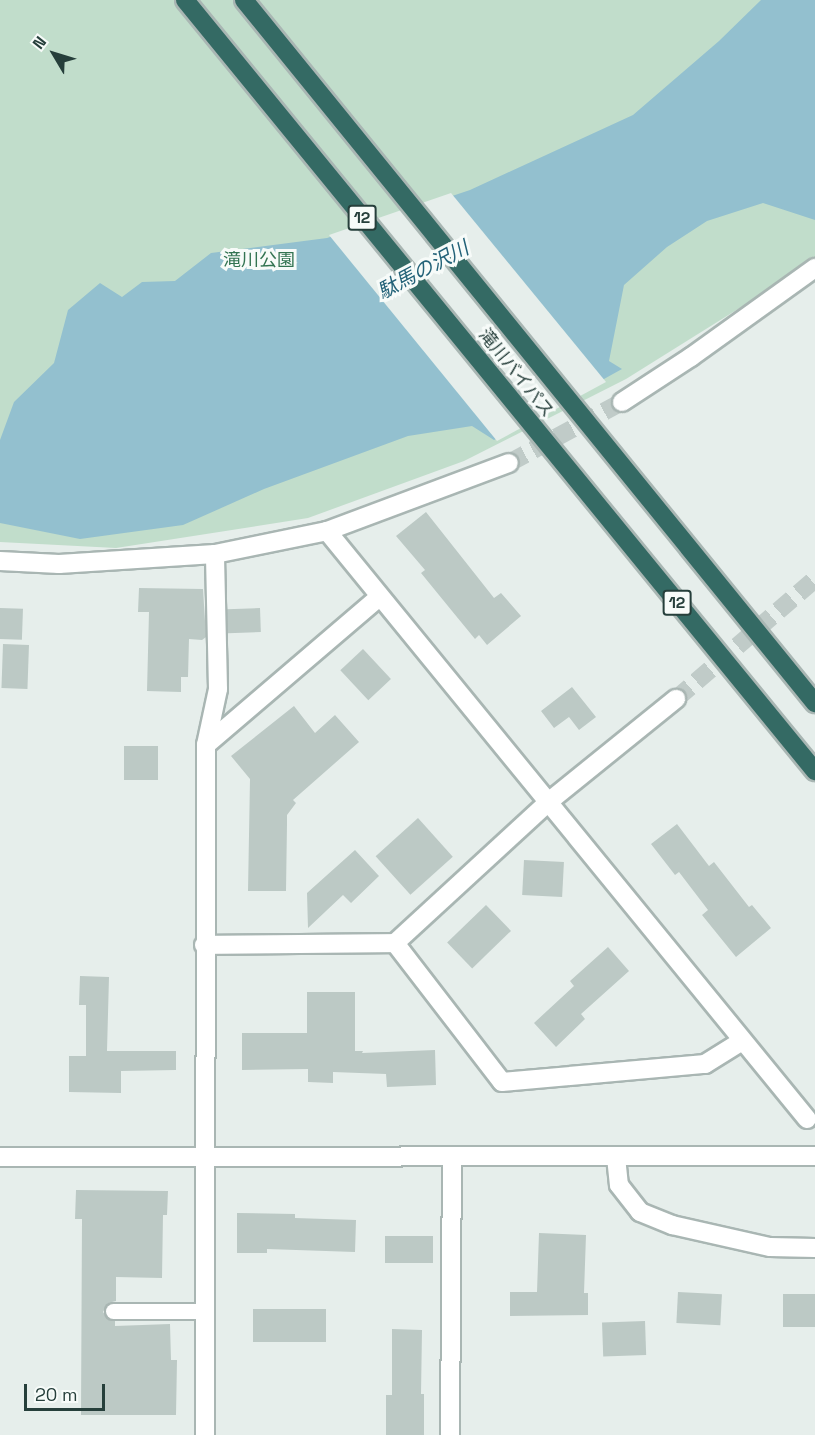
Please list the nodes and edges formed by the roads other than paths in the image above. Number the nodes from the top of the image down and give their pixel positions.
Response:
1 (185, 0) edge
2 (243, 0) edge
3 (815, 268) edge
4 (622, 402) tunnel mouth
5 (509, 463) tunnel mouth
6 (327, 531) junction
7 (215, 554) junction
8 (0, 561) edge
9 (380, 597) junction
10 (676, 699) tunnel mouth
11 (815, 703) edge
12 (206, 745) junction
13 (815, 771) edge
14 (548, 803) junction
15 (395, 943) junction
16 (204, 945) junction
17 (741, 1041) junction
18 (807, 1119) dead end
19 (815, 1156) edge
20 (0, 1157) edge
21 (203, 1157) junction
22 (452, 1157) junction
23 (616, 1157) junction
24 (815, 1248) edge
25 (112, 1311) dead end
26 (204, 1311) junction
27 (205, 1435) edge
28 (450, 1435) edge

1 - 13 highway, 滝川バイパス / 12
2 - 11 highway, 滝川バイパス / 12
3 - 4 street
5 - 6 street
6 - 7 street
6 - 9 street
7 - 8 street
7 - 12 street
9 - 12 street
9 - 14 street
10 - 14 street
12 - 16 street
14 - 15 street
14 - 17 street
15 - 16 street
15 - 17 street
16 - 21 street
17 - 18 street
19 - 23 street
20 - 21 street
21 - 22 street
21 - 26 street
22 - 23 street
22 - 28 street
23 - 24 street
25 - 26 lane
26 - 27 street

